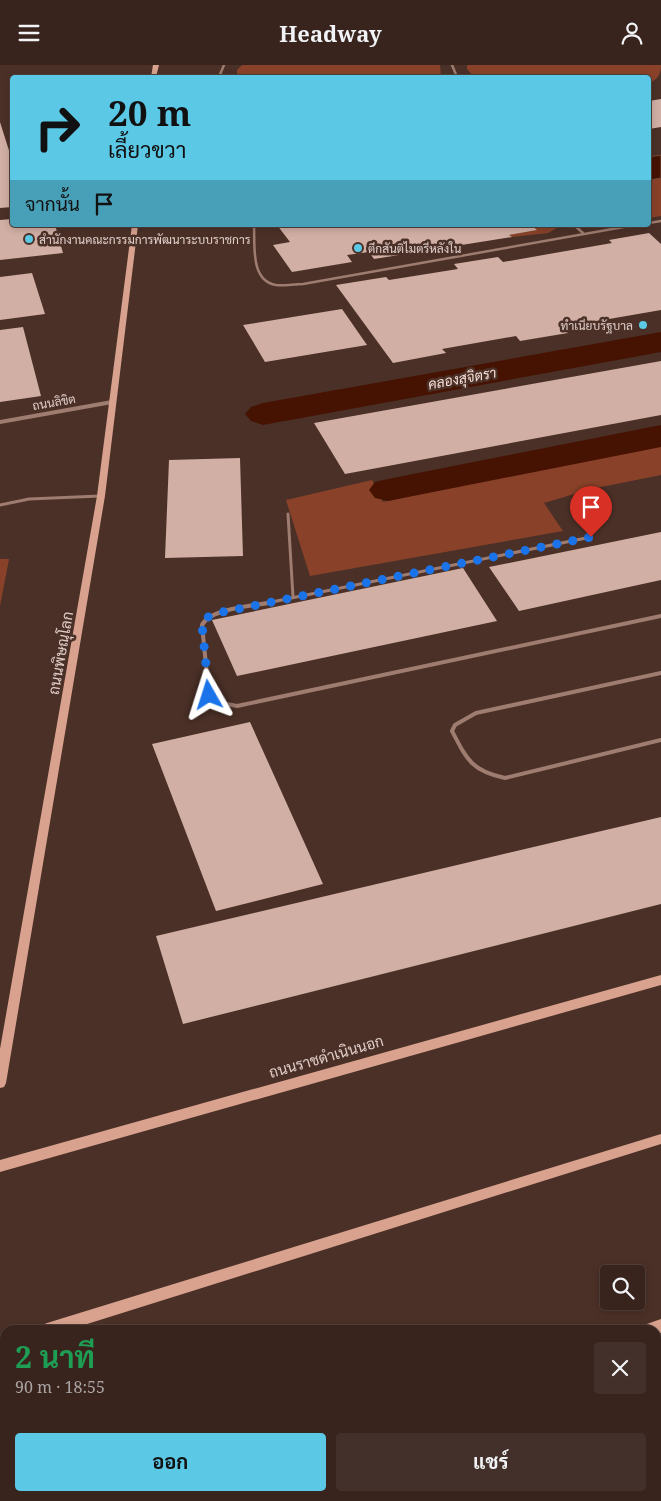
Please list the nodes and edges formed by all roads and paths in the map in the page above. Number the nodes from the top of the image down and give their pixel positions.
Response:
1 (135, 227) edge
2 (254, 227) edge
3 (576, 227) edge
4 (622, 227) edge
5 (583, 233) junction
6 (112, 402) junction
7 (0, 421) edge
8 (101, 496) junction
9 (0, 505) edge
10 (288, 514) dead end
11 (591, 537) dead end
12 (294, 597) junction
13 (661, 616) edge
14 (661, 673) edge
15 (661, 740) edge
16 (661, 979) edge
17 (0, 1083) edge
18 (661, 1139) edge
19 (0, 1166) edge
20 (64, 1325) edge

1 - 6 main road, ถนนพิษณุโลก
2 - 5 lane
3 - 5 lane
4 - 5 lane
6 - 7 street, ถนนลิขิต
6 - 8 main road, ถนนพิษณุโลก
8 - 9 lane
8 - 17 main road, ถนนพิษณุโลก
10 - 12 lane
11 - 12 lane
12 - 13 lane
14 - 15 lane
16 - 19 main road, ถนนราชดำเนินนอก
18 - 20 main road

